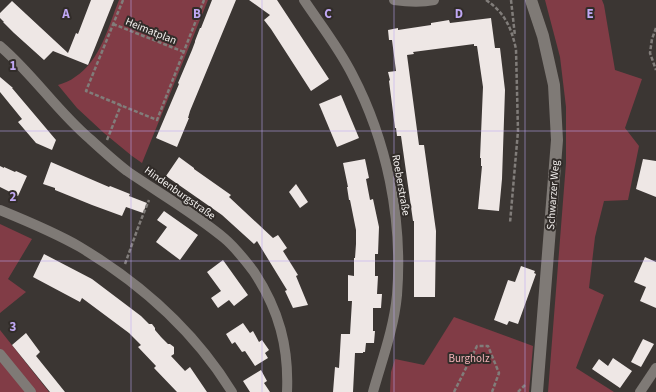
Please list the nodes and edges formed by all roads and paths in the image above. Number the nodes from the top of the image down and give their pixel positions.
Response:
1 (123, 0) edge
2 (204, 0) edge
3 (304, 0) edge
4 (394, 0) edge
5 (434, 0) edge
6 (486, 0) edge
7 (511, 0) edge
8 (531, 0) edge
9 (113, 24) junction
10 (656, 28) edge
11 (0, 46) edge
12 (516, 49) junction
13 (184, 52) junction
14 (656, 70) edge
15 (121, 105) junction
16 (109, 135) dead end
17 (154, 189) junction
18 (0, 210) edge
19 (510, 223) dead end
20 (121, 274) junction
21 (0, 354) edge
22 (656, 368) edge
23 (31, 392) edge
24 (232, 392) edge
25 (288, 392) edge
26 (373, 392) edge
27 (454, 392) edge
28 (492, 392) edge
29 (538, 392) edge
30 (640, 392) edge

1 - 9 path, Heimatplan
2 - 13 path, Heimatplan
3 - 26 street, Roeberstraße
4 - 5 street
6 - 12 path
7 - 12 path
8 - 29 street, Schwarzer Weg
9 - 13 path, Heimatplan
9 - 15 path, Heimatplan
10 - 14 path
11 - 17 street, Hindenburgstraße
12 - 19 path
13 - 15 path, Heimatplan
15 - 16 path
17 - 20 path
17 - 25 street, Hindenburgstraße
18 - 20 street
20 - 24 street
21 - 23 street
22 - 30 street
27 - 28 path

